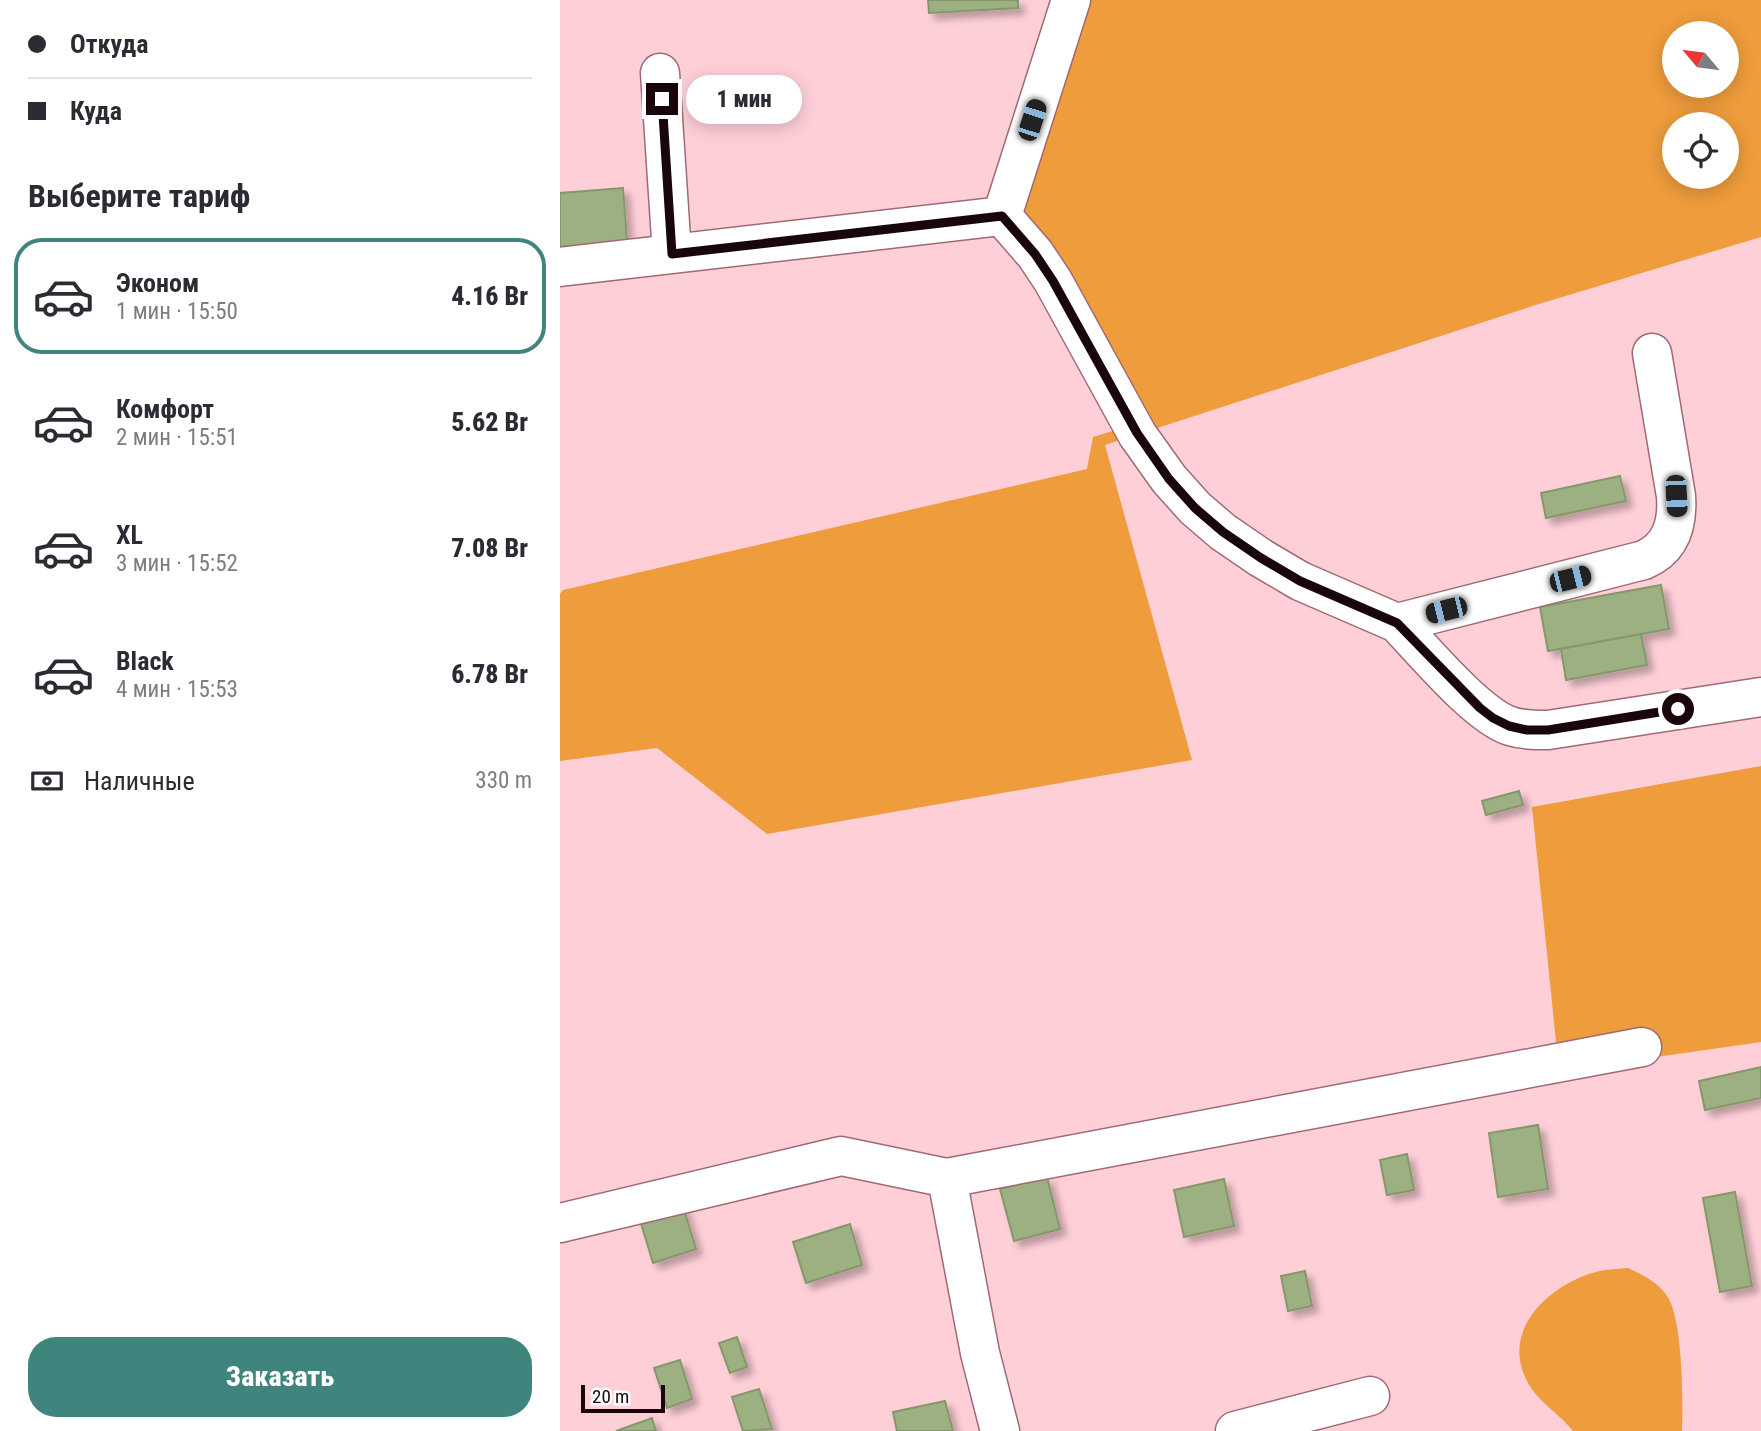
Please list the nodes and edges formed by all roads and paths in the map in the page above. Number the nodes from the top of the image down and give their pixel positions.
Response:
1 (1070, 0) edge
2 (660, 73) dead end
3 (1002, 216) junction
4 (672, 254) junction
5 (560, 267) edge
6 (1652, 353) dead end
7 (1397, 623) junction
8 (1761, 697) edge
9 (1642, 1047) dead end
10 (947, 1178) junction
11 (560, 1223) edge
12 (1370, 1396) dead end
13 (1000, 1431) edge
14 (1235, 1431) edge

1 - 3 lane
2 - 4 lane
3 - 4 lane
3 - 7 lane
4 - 5 lane
6 - 7 lane
7 - 8 lane
9 - 10 lane
10 - 11 lane
10 - 13 lane
12 - 14 lane

